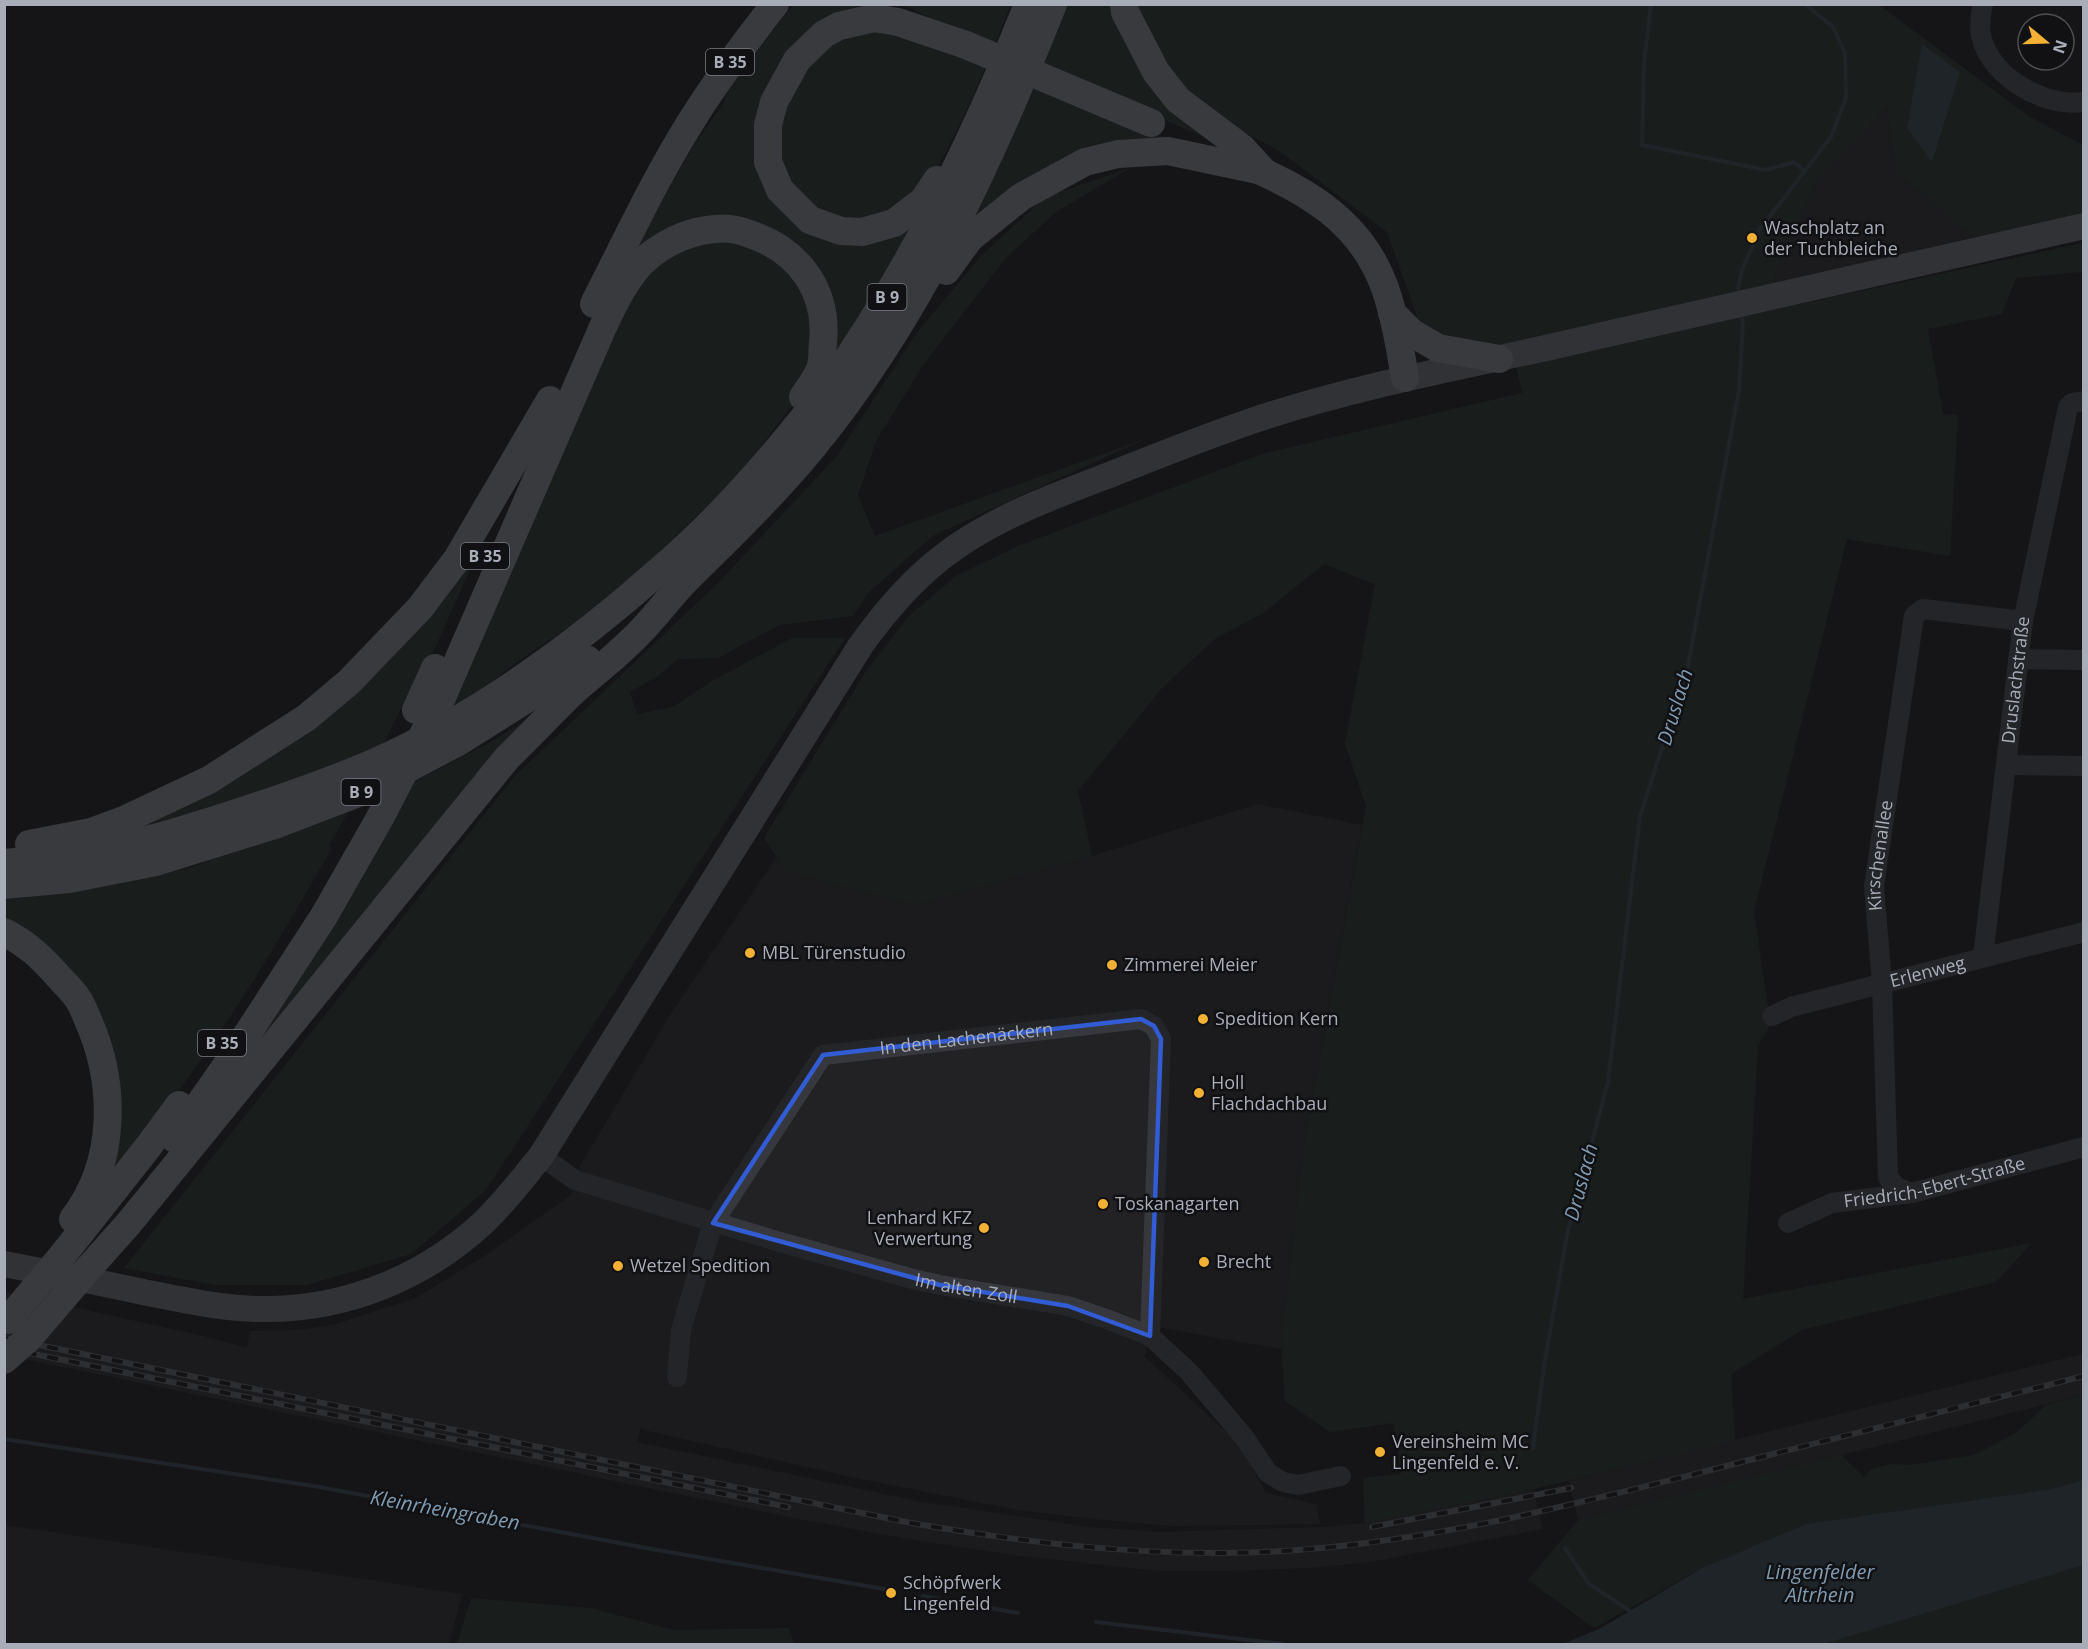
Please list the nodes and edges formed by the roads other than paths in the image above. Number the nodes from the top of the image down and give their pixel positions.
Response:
1 (776, 4) edge
2 (898, 4) edge
3 (1028, 4) edge
4 (1053, 4) edge
5 (1124, 4) edge
6 (1983, 4) edge
7 (966, 45) junction
8 (2084, 102) edge
9 (986, 103) junction
10 (1263, 171) junction
11 (2084, 226) edge
12 (1392, 312) junction
13 (896, 330) junction
14 (1499, 359) junction
15 (1405, 378) junction
16 (550, 400) junction
17 (2076, 404) edge
18 (759, 473) junction
19 (672, 594) junction
20 (2022, 621) junction
21 (2018, 659) junction
22 (2084, 660) edge
23 (428, 706) junction
24 (2007, 765) junction
25 (2084, 766) edge
26 (4, 848) edge
27 (4, 863) edge
28 (4, 885) edge
29 (4, 932) edge
30 (2084, 932) edge
31 (1983, 957) junction
32 (1882, 984) junction
33 (1772, 1016) dead end
34 (2084, 1147) edge
35 (541, 1156) junction
36 (1912, 1193) junction
37 (712, 1223) junction
38 (1788, 1223) dead end
39 (69, 1261) junction
40 (4, 1264) edge
41 (6, 1322) edge
42 (1149, 1336) junction
43 (4, 1359) edge
44 (677, 1377) dead end
45 (1341, 1476) dead end

1 - 16 highway, B 35
2 - 7 highway
3 - 9 highway, B 9
4 - 13 highway, B 9
5 - 10 highway
6 - 8 street
7 - 9 highway
7 - 10 highway, bridge
9 - 18 highway, B 9
10 - 12 highway
10 - 13 highway
11 - 14 main road
12 - 14 highway
12 - 15 highway
13 - 19 highway, B 9
14 - 15 main road
15 - 35 main road
16 - 23 highway, B 35
16 - 26 highway
17 - 20 street, Druslachstraße
18 - 23 highway
18 - 27 highway, B 9
19 - 28 highway, B 9
19 - 39 highway
20 - 21 street, Druslachstraße
20 - 32 street, Kirschenallee
21 - 22 street
21 - 24 street, Druslachstraße
23 - 39 highway, B 35
24 - 25 street
24 - 31 street, Druslachstraße
29 - 39 highway
30 - 31 street, Erlenweg
31 - 32 street, Erlenweg
32 - 33 street, Erlenweg
32 - 36 street, Kirschenallee
34 - 36 street, Friedrich-Ebert-Straße
35 - 37 street, Im alten Zoll
35 - 40 main road
36 - 38 street, Friedrich-Ebert-Straße
37 - 42 street, Im alten Zoll
37 - 42 street, In den Lachenäckern
37 - 44 street, In den Lachenäckern
39 - 41 highway, B 35, bridge
39 - 43 highway
42 - 45 street, Im alten Zoll

